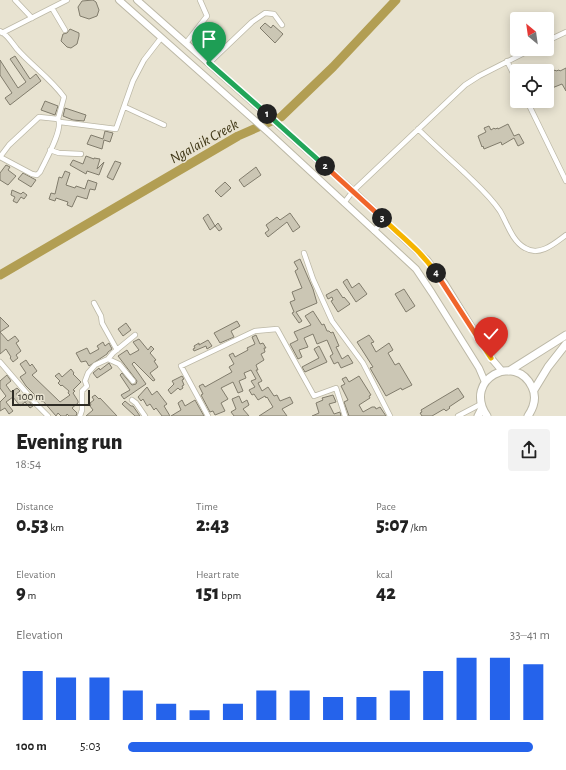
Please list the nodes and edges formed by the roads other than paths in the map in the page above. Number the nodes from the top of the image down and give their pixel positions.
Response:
1 (15, 0) edge
2 (67, 0) edge
3 (119, 0) edge
4 (137, 0) edge
5 (200, 0) edge
6 (52, 8) junction
7 (32, 18) junction
8 (282, 25) dead end
9 (65, 30) dead end
10 (1, 32) edge
11 (566, 32) edge
12 (161, 38) junction
13 (554, 38) edge
14 (186, 44) junction
15 (517, 56) edge
16 (507, 61) junction
17 (209, 63) junction
18 (510, 67) edge
19 (125, 107) junction
20 (530, 108) edge
21 (59, 120) junction
22 (164, 125) dead end
23 (418, 129) junction
24 (50, 150) junction
25 (81, 154) dead end
26 (0, 157) edge
27 (566, 181) edge
28 (353, 191) junction
29 (344, 203) junction
30 (384, 220) junction
31 (374, 231) junction
32 (566, 235) edge
33 (304, 253) dead end
34 (94, 303) dead end
35 (135, 335) dead end
36 (566, 335) edge
37 (566, 344) edge
38 (117, 350) junction
39 (108, 359) junction
40 (0, 362) edge
41 (506, 371) junction
42 (133, 381) dead end
43 (485, 382) junction
44 (534, 390) junction
45 (132, 400) dead end
46 (481, 406) junction
47 (48, 416) edge
48 (80, 416) edge
49 (145, 416) edge
50 (208, 416) edge
51 (345, 416) edge
52 (390, 416) edge
53 (458, 416) edge
54 (478, 416) edge
55 (487, 416) edge
56 (529, 416) edge

1 - 7 street
2 - 6 street
3 - 12 main road
4 - 14 main road
5 - 14 street
6 - 7 street
6 - 9 street
7 - 10 street
8 - 17 street
10 - 21 street
11 - 13 street
12 - 19 street
12 - 29 main road
14 - 17 main road
15 - 16 street
16 - 18 street
16 - 23 street
17 - 28 main road
19 - 21 street
19 - 22 street
20 - 27 street
21 - 24 street
21 - 26 street
23 - 28 street
23 - 32 street
24 - 25 street
24 - 26 street
28 - 29 street
28 - 30 main road
29 - 31 main road
30 - 31 street
30 - 41 main road
31 - 43 main road
33 - 52 street
34 - 38 street
35 - 38 street
36 - 41 main road
37 - 44 main road
38 - 39 street
39 - 42 street
39 - 48 street
40 - 47 street
41 - 43 main road
41 - 44 main road
43 - 46 main road
44 - 56 main road
45 - 49 street
46 - 53 street
46 - 54 main road
46 - 55 main road
50 - 51 street

